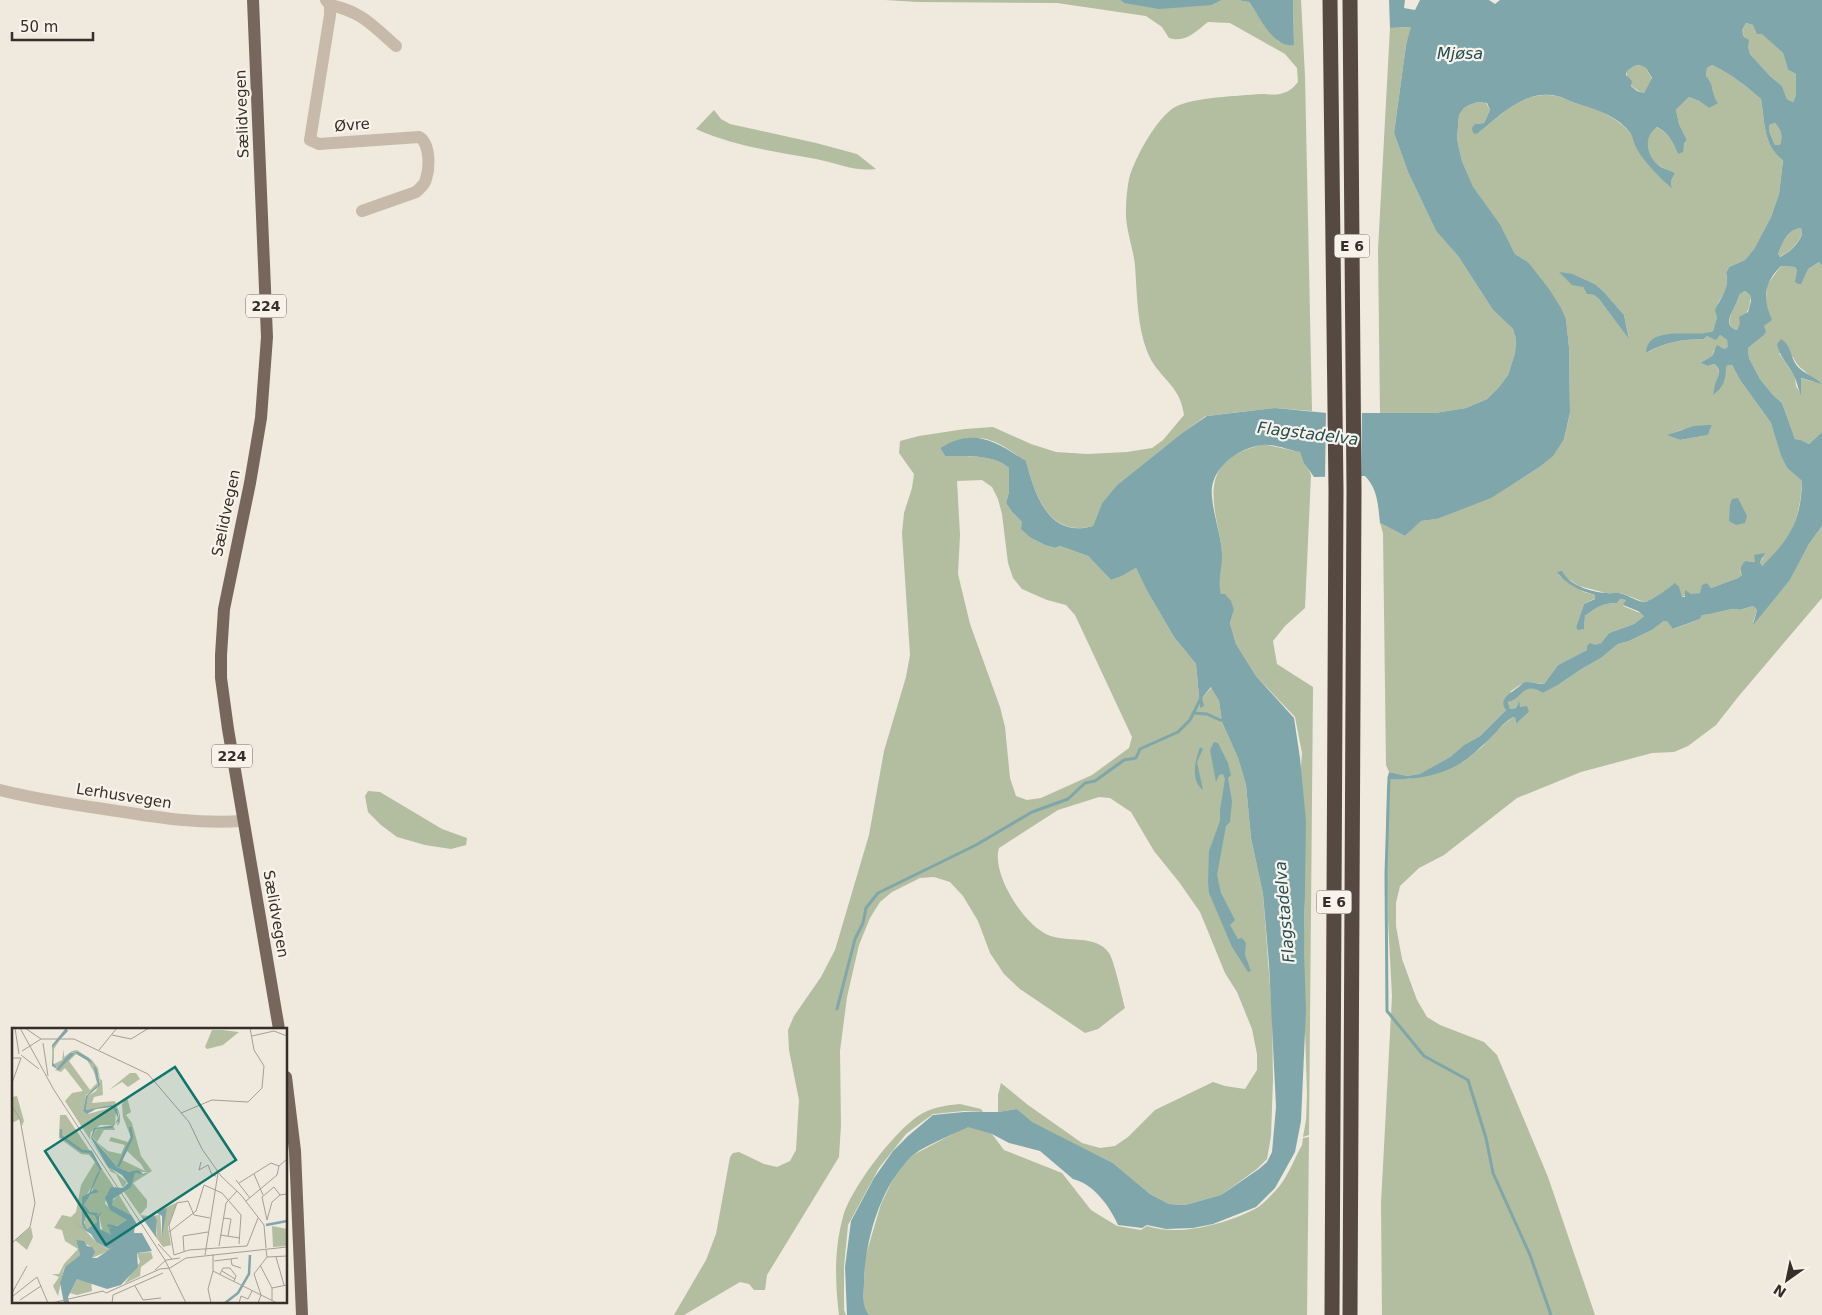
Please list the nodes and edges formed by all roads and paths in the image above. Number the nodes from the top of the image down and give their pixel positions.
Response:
1 (253, 0) edge
2 (1330, 0) edge
3 (1350, 0) edge
4 (328, 3) edge
5 (396, 46) dead end
6 (362, 211) dead end
7 (0, 790) edge
8 (244, 821) junction
9 (279, 1028) edge
10 (288, 1092) edge
11 (302, 1315) edge
12 (1332, 1315) edge
13 (1350, 1315) edge

1 - 8 main road, Sælidvegen / 224
2 - 12 highway, E 6
3 - 13 highway, E 6
4 - 5 street
4 - 6 street, Øvre
7 - 8 street, Lerhusvegen
8 - 9 main road, Sælidvegen / 224
10 - 11 main road

